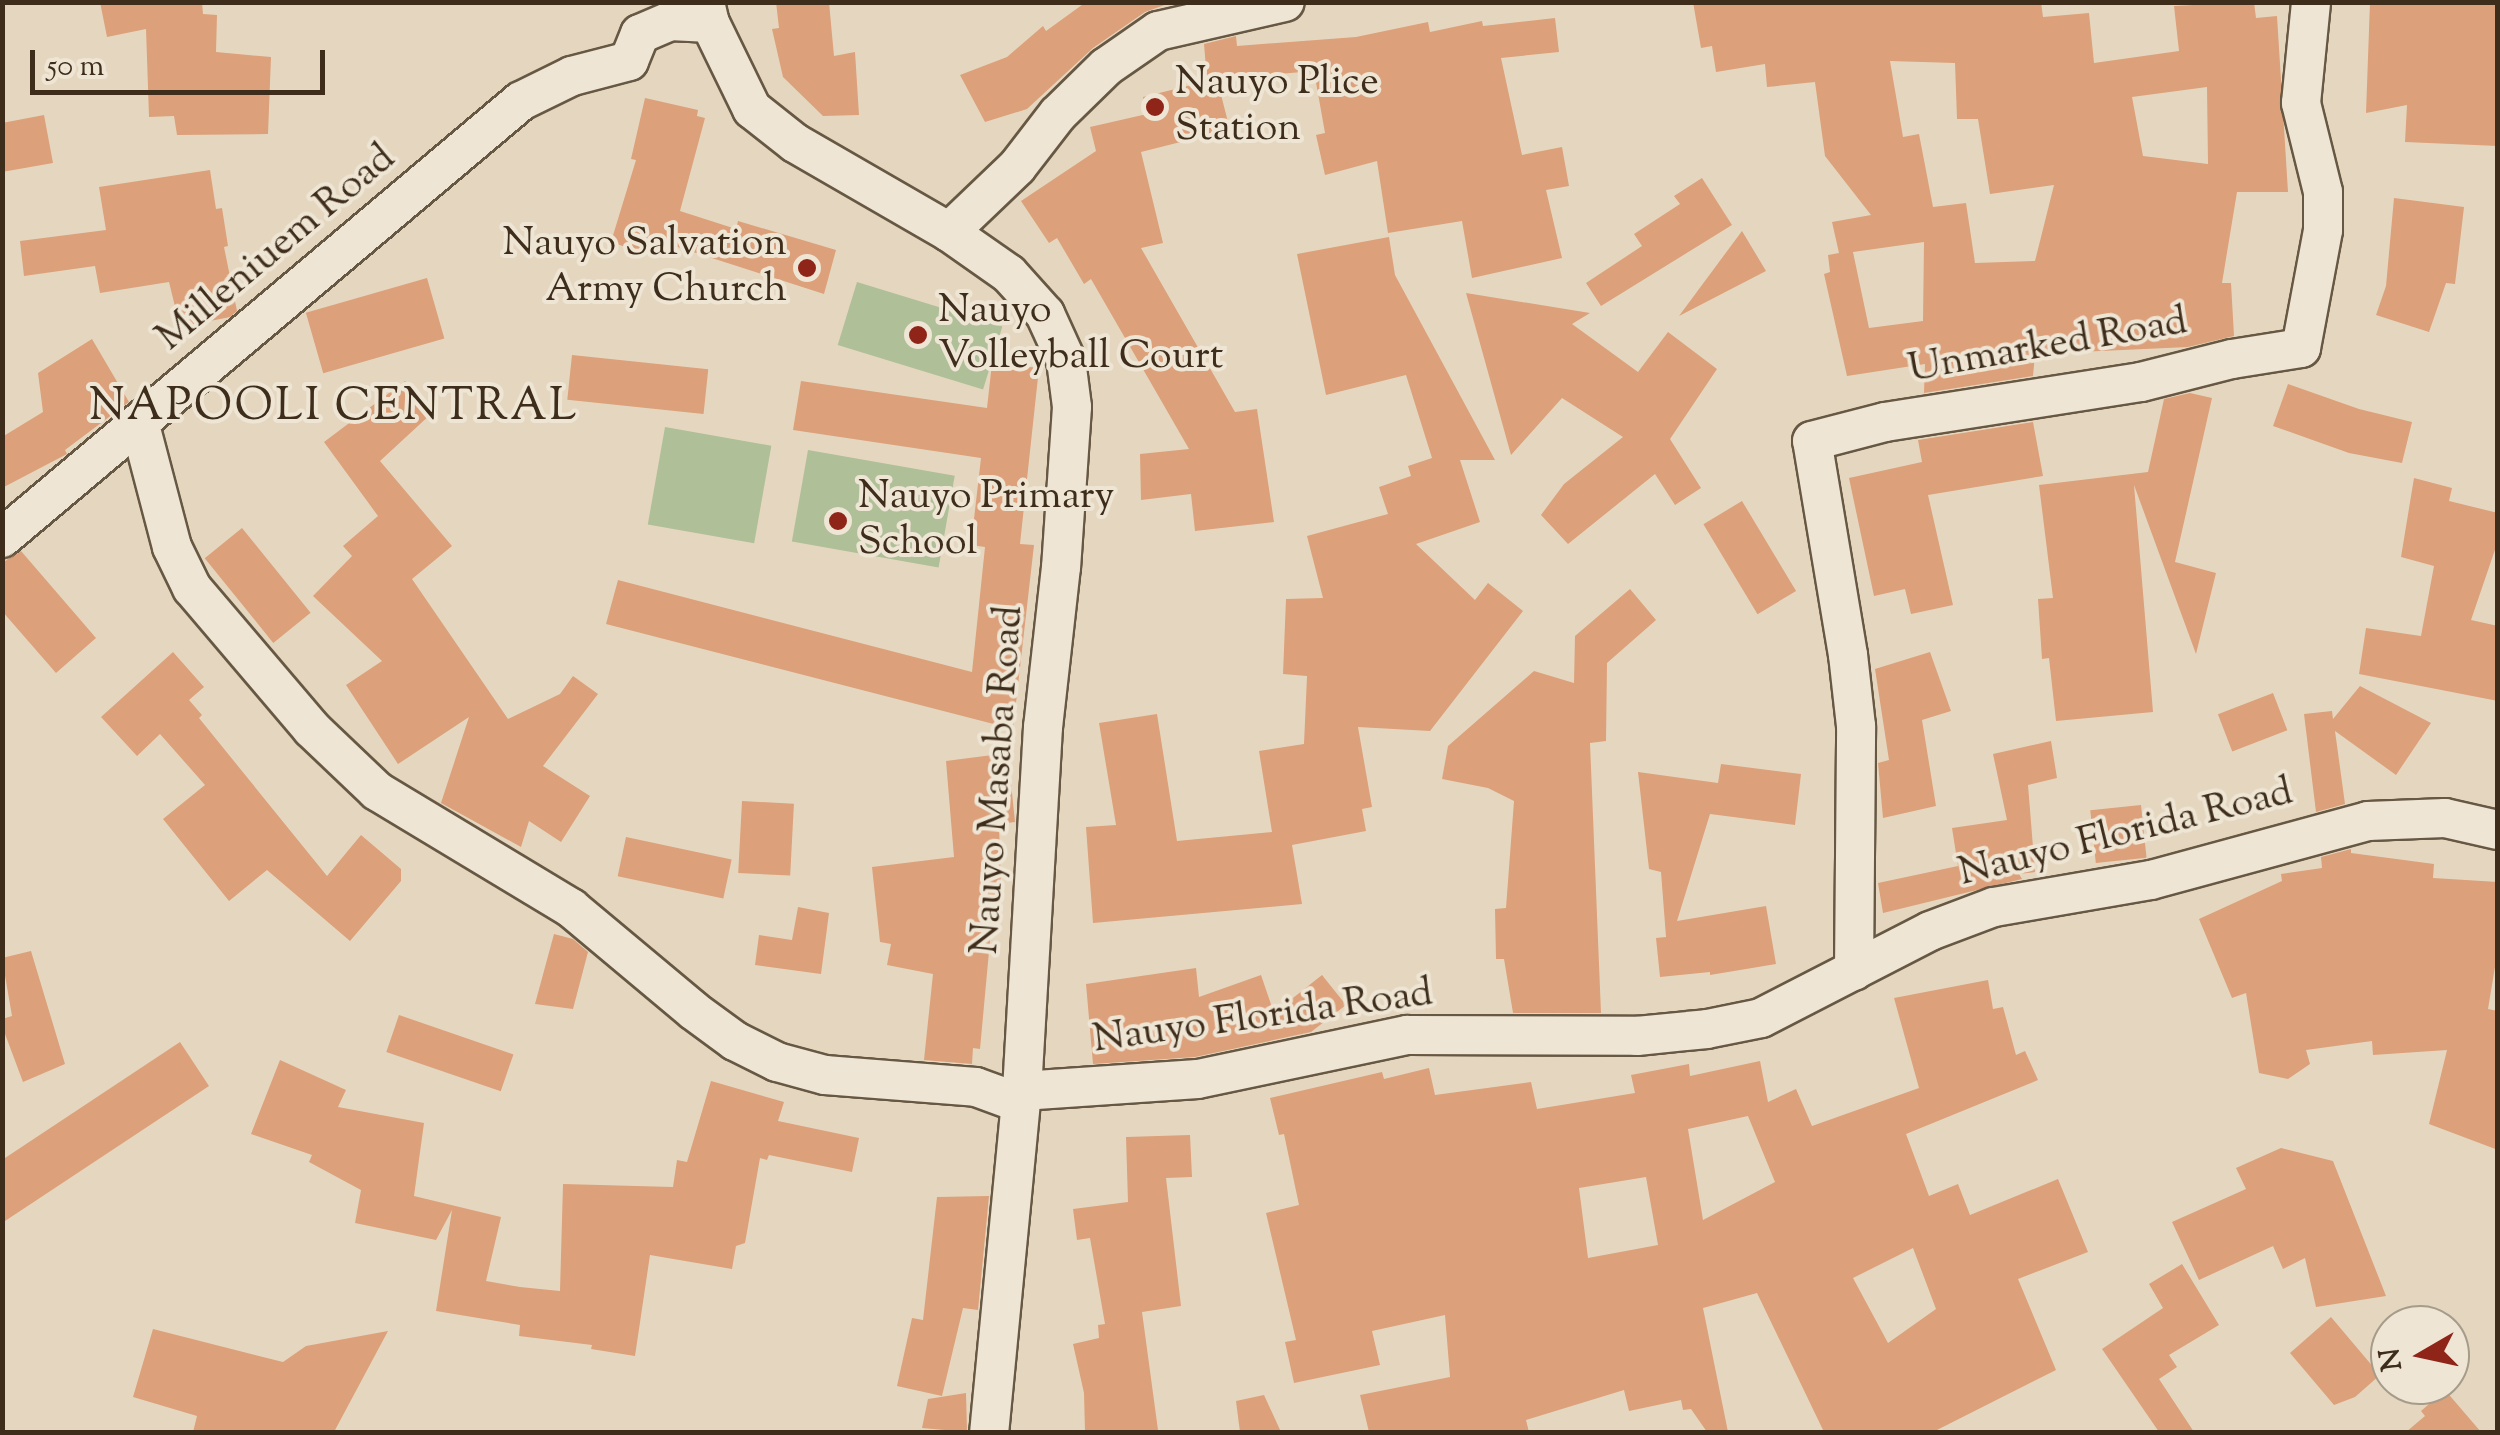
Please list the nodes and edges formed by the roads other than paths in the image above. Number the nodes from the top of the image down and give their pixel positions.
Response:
1 (1285, 2) edge
2 (2311, 2) edge
3 (707, 13) edge
4 (949, 232) junction
5 (140, 425) junction
6 (2, 538) edge
7 (2498, 830) edge
8 (1854, 970) junction
9 (1021, 1097) junction
10 (989, 1432) edge

1 - 4 street
2 - 8 street, Unmarked Road
3 - 4 street, Nauyo Masaba Road
3 - 5 street, Milleniuem Road
4 - 9 street, Nauyo Masaba Road
5 - 6 street, Milleniuem Road
5 - 9 street
7 - 8 street, Nauyo Florida Road
8 - 9 street, Nauyo Florida Road
9 - 10 street, Nauyo Masaba Road

